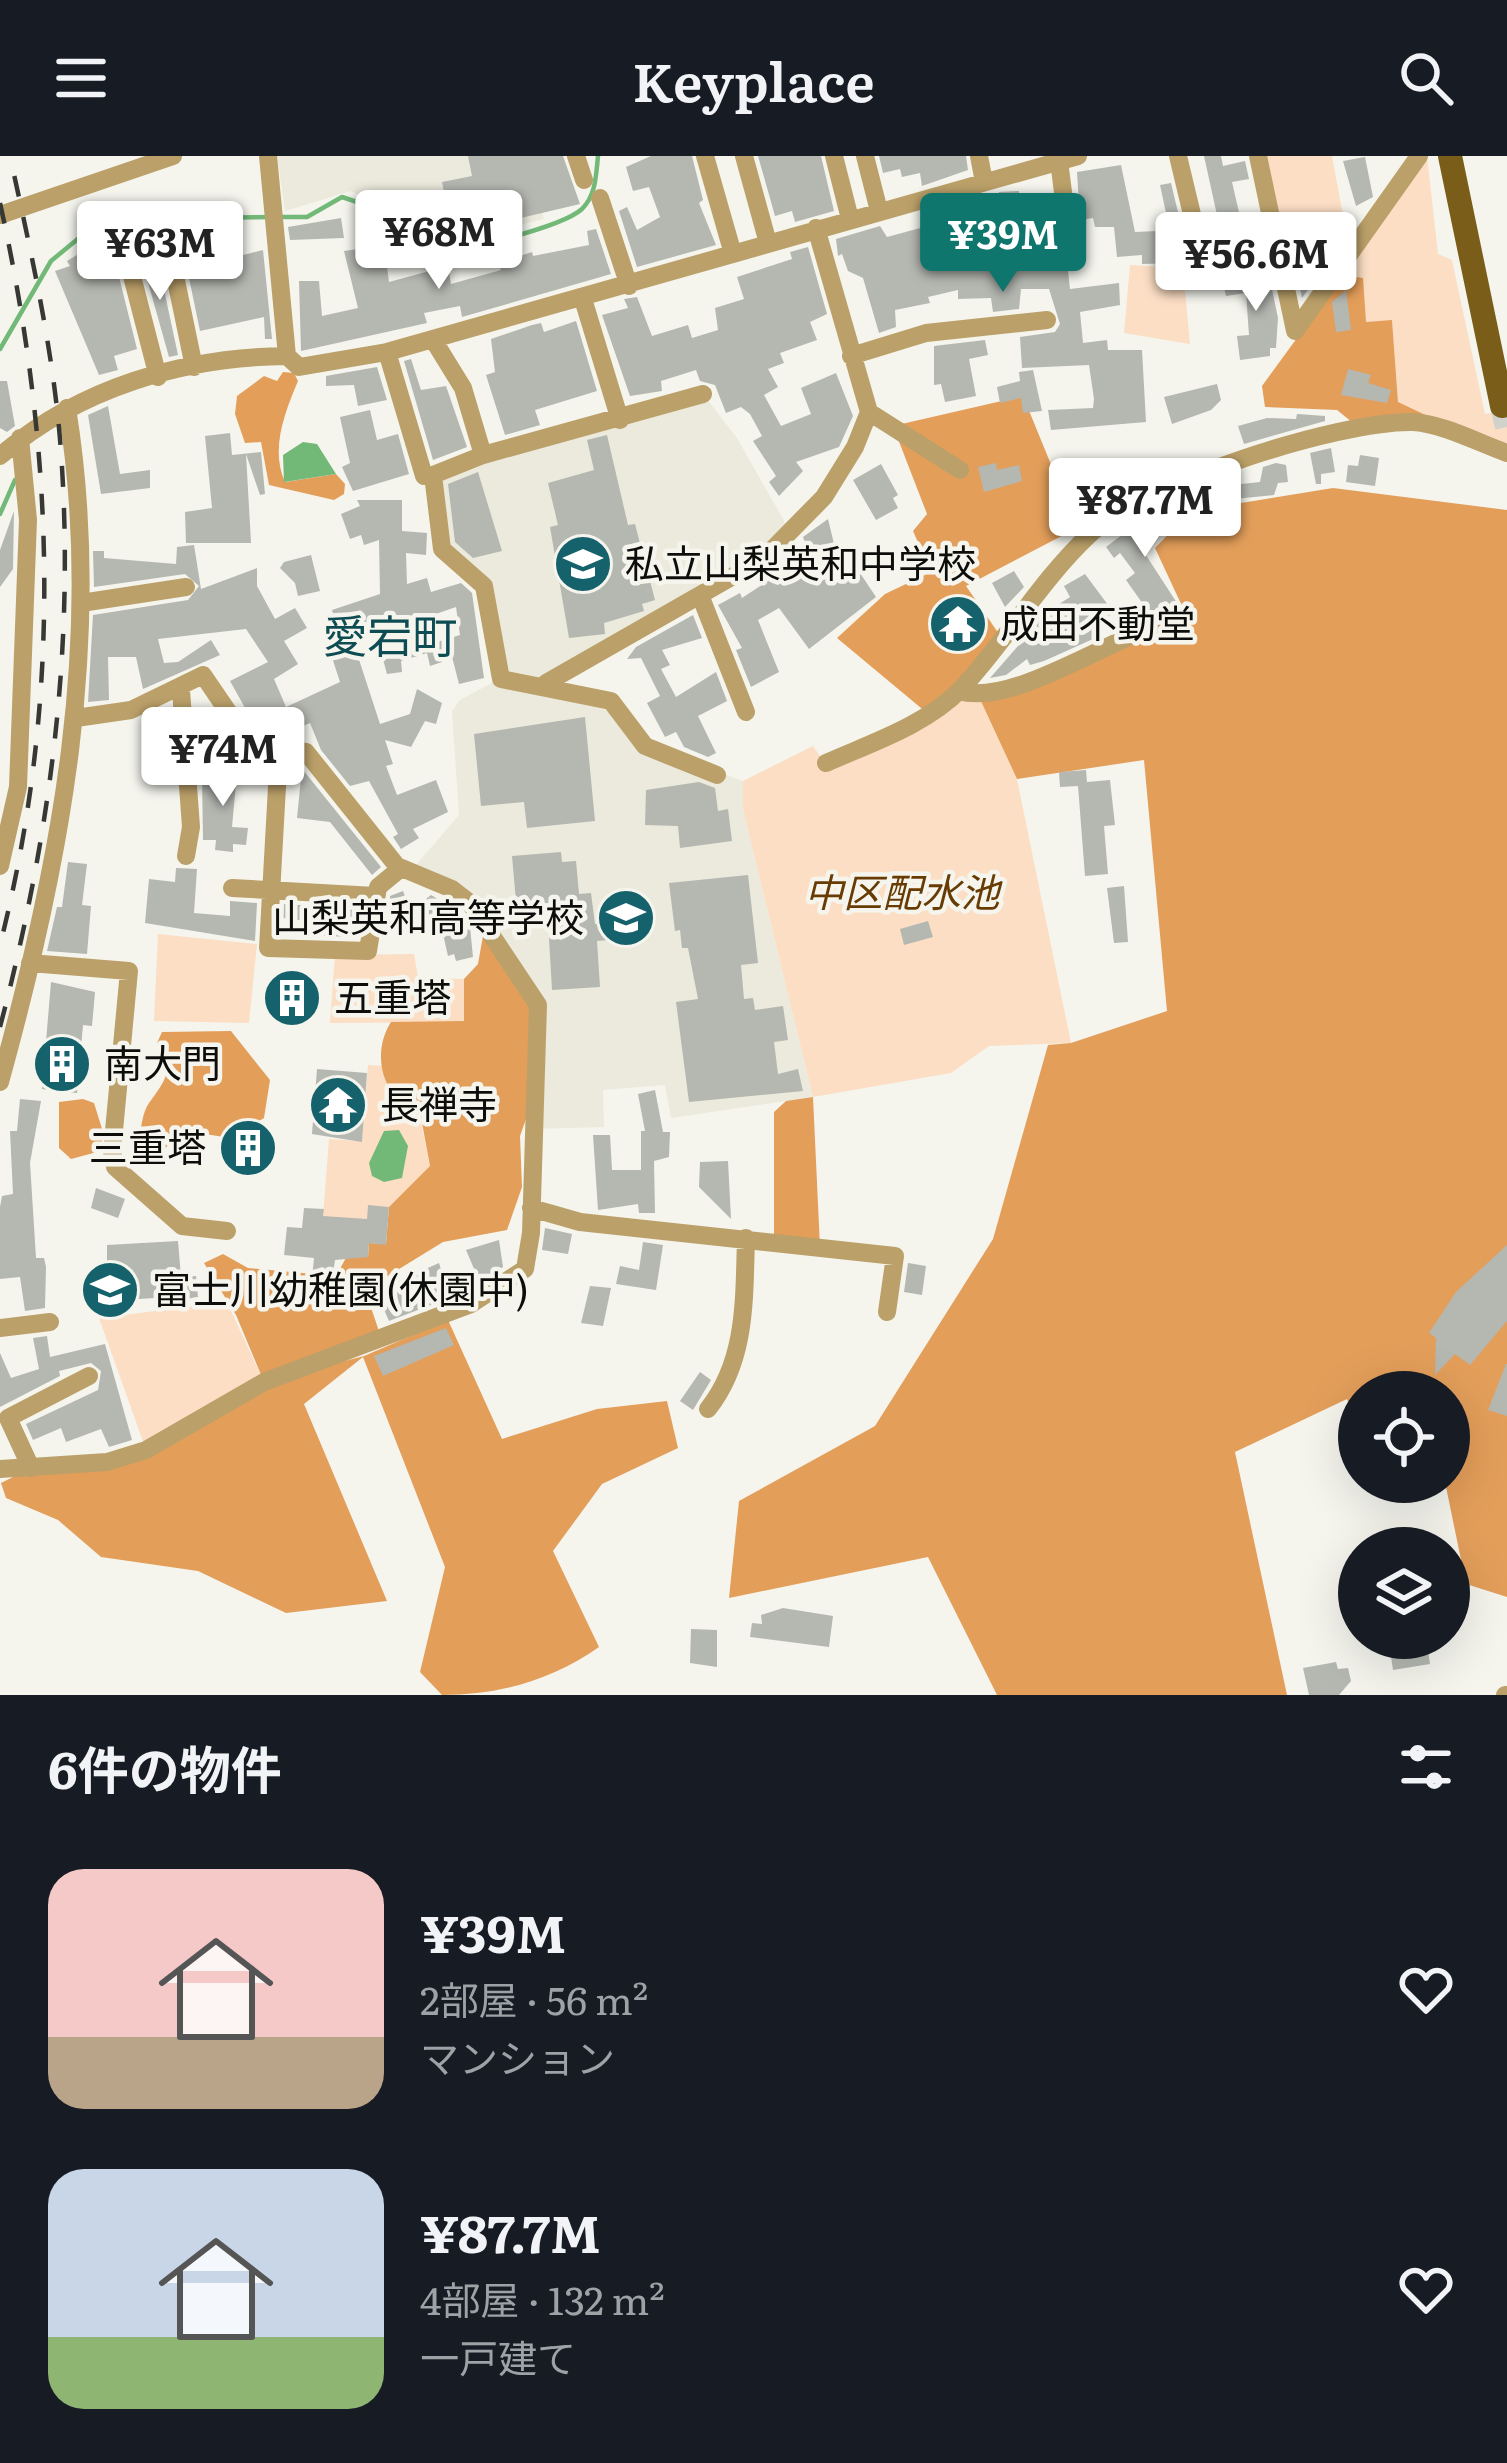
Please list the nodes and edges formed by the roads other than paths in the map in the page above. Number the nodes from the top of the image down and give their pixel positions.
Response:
1 (172, 156) edge
2 (268, 156) edge
3 (576, 156) edge
4 (704, 156) edge
5 (744, 156) edge
6 (834, 156) edge
7 (865, 156) edge
8 (979, 156) edge
9 (1178, 156) edge
10 (1258, 156) edge
11 (1419, 156) edge
12 (1450, 156) edge
13 (1068, 159) edge
14 (584, 180) dead end
15 (984, 182) junction
16 (600, 198) dead end
17 (879, 211) junction
18 (0, 214) edge
19 (850, 219) junction
20 (816, 228) junction
21 (1067, 231) dead end
22 (166, 237) dead end
23 (768, 243) junction
24 (125, 249) dead end
25 (733, 254) junction
26 (1206, 273) dead end
27 (629, 286) junction
28 (583, 299) junction
29 (1047, 320) dead end
30 (434, 340) junction
31 (387, 352) junction
32 (287, 356) junction
33 (851, 356) junction
34 (194, 367) junction
35 (158, 376) junction
36 (703, 394) dead end
37 (1502, 406) dead end
38 (67, 408) junction
39 (869, 412) junction
40 (620, 420) junction
41 (11, 446) edge
42 (1507, 453) edge
43 (483, 455) junction
44 (960, 470) dead end
45 (433, 475) junction
46 (186, 587) dead end
47 (700, 595) junction
48 (81, 603) junction
49 (1171, 621) dead end
50 (546, 683) junction
51 (181, 690) junction
52 (959, 691) junction
53 (746, 712) dead end
54 (76, 718) junction
55 (279, 751) junction
56 (826, 763) dead end
57 (717, 775) dead end
58 (186, 856) dead end
59 (0, 866) edge
60 (401, 868) junction
61 (232, 888) dead end
62 (273, 889) junction
63 (375, 896) junction
64 (31, 963) junction
65 (1, 1072) edge
66 (531, 1208) junction
67 (227, 1231) dead end
68 (746, 1238) junction
69 (887, 1312) dead end
70 (50, 1322) dead end
71 (0, 1328) edge
72 (89, 1376) dead end
73 (708, 1409) dead end
74 (31, 1468) junction
75 (0, 1469) edge

1 - 18 street
2 - 32 street
3 - 14 street
4 - 25 street
5 - 23 street
6 - 19 street
7 - 17 street
8 - 15 street
9 - 26 street
10 - 11 street
12 - 37 main road
13 - 15 street
13 - 21 street
15 - 17 street
16 - 27 street
17 - 19 street
19 - 20 street
20 - 23 street
20 - 33 street
22 - 34 street
23 - 25 street
24 - 35 street
25 - 27 street
27 - 28 street
28 - 30 street
28 - 40 street
29 - 33 street
30 - 31 street
30 - 43 street
31 - 32 street
31 - 45 street
32 - 34 street
33 - 39 street
34 - 35 street
35 - 38 street
36 - 40 street
38 - 41 street
38 - 48 street
39 - 44 street
39 - 47 street
40 - 43 street
41 - 59 street
42 - 52 street
43 - 45 street
45 - 50 street
46 - 48 street
47 - 50 street
47 - 53 street
48 - 54 street
49 - 52 street
50 - 57 street
51 - 54 street
51 - 55 street
51 - 58 street
52 - 56 street
54 - 64 street
55 - 60 street
55 - 62 street
60 - 63 street
60 - 66 street
61 - 62 street
62 - 63 street
62 - 63 street
64 - 65 street
64 - 67 street
66 - 68 street
66 - 74 street
68 - 69 street
68 - 73 street
70 - 71 street
72 - 74 street
74 - 75 street

